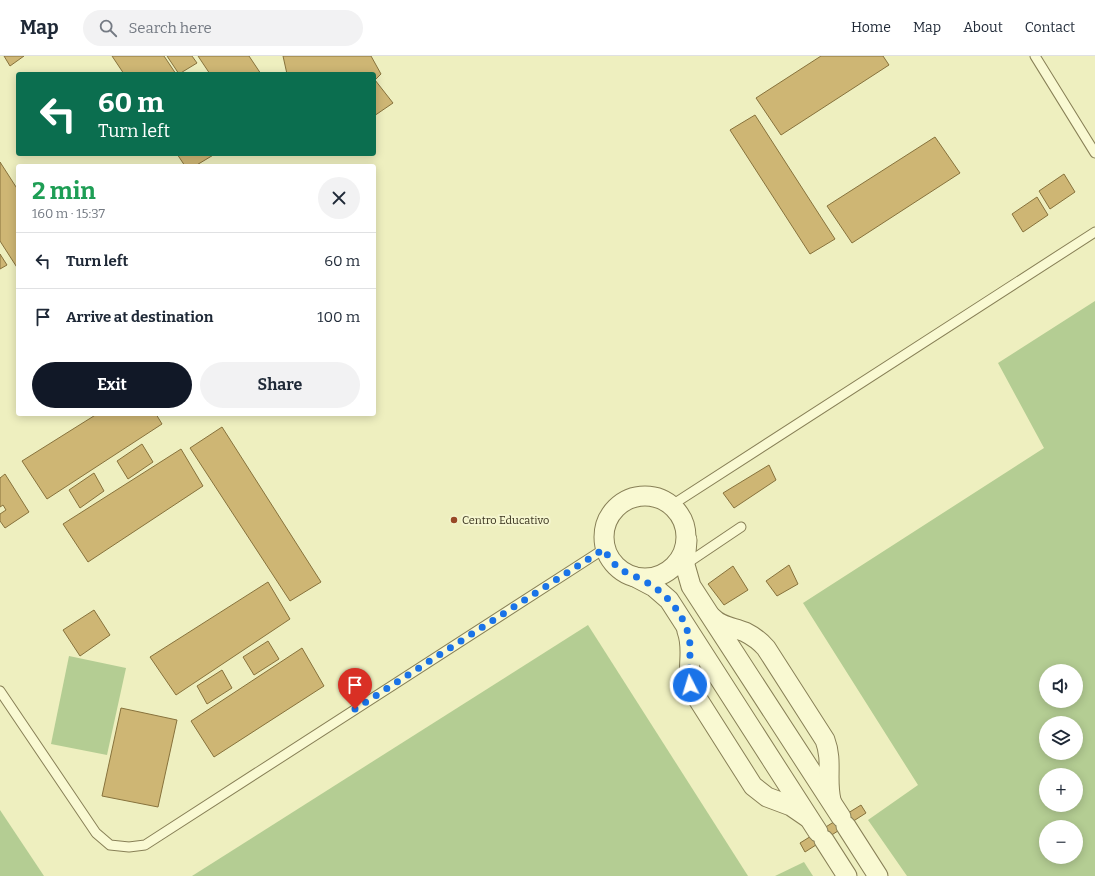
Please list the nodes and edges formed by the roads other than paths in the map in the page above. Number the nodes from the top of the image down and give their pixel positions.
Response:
1 (1035, 56) edge
2 (1095, 153) edge
3 (1095, 232) edge
4 (672, 505) junction
5 (741, 527) dead end
6 (687, 540) junction
7 (604, 549) junction
8 (685, 565) junction
9 (635, 577) junction
10 (707, 610) junction
11 (685, 625) junction
12 (0, 691) edge
13 (840, 817) junction
14 (818, 831) junction
15 (847, 876) edge
16 (878, 876) edge

1 - 2 lane
3 - 4 lane
4 - 6 street
4 - 7 street
5 - 8 lane
6 - 8 street
6 - 9 street
7 - 9 street
7 - 12 lane
8 - 10 street
9 - 11 street
10 - 13 street
10 - 13 street
11 - 14 street
11 - 14 street
13 - 16 street
14 - 15 street

